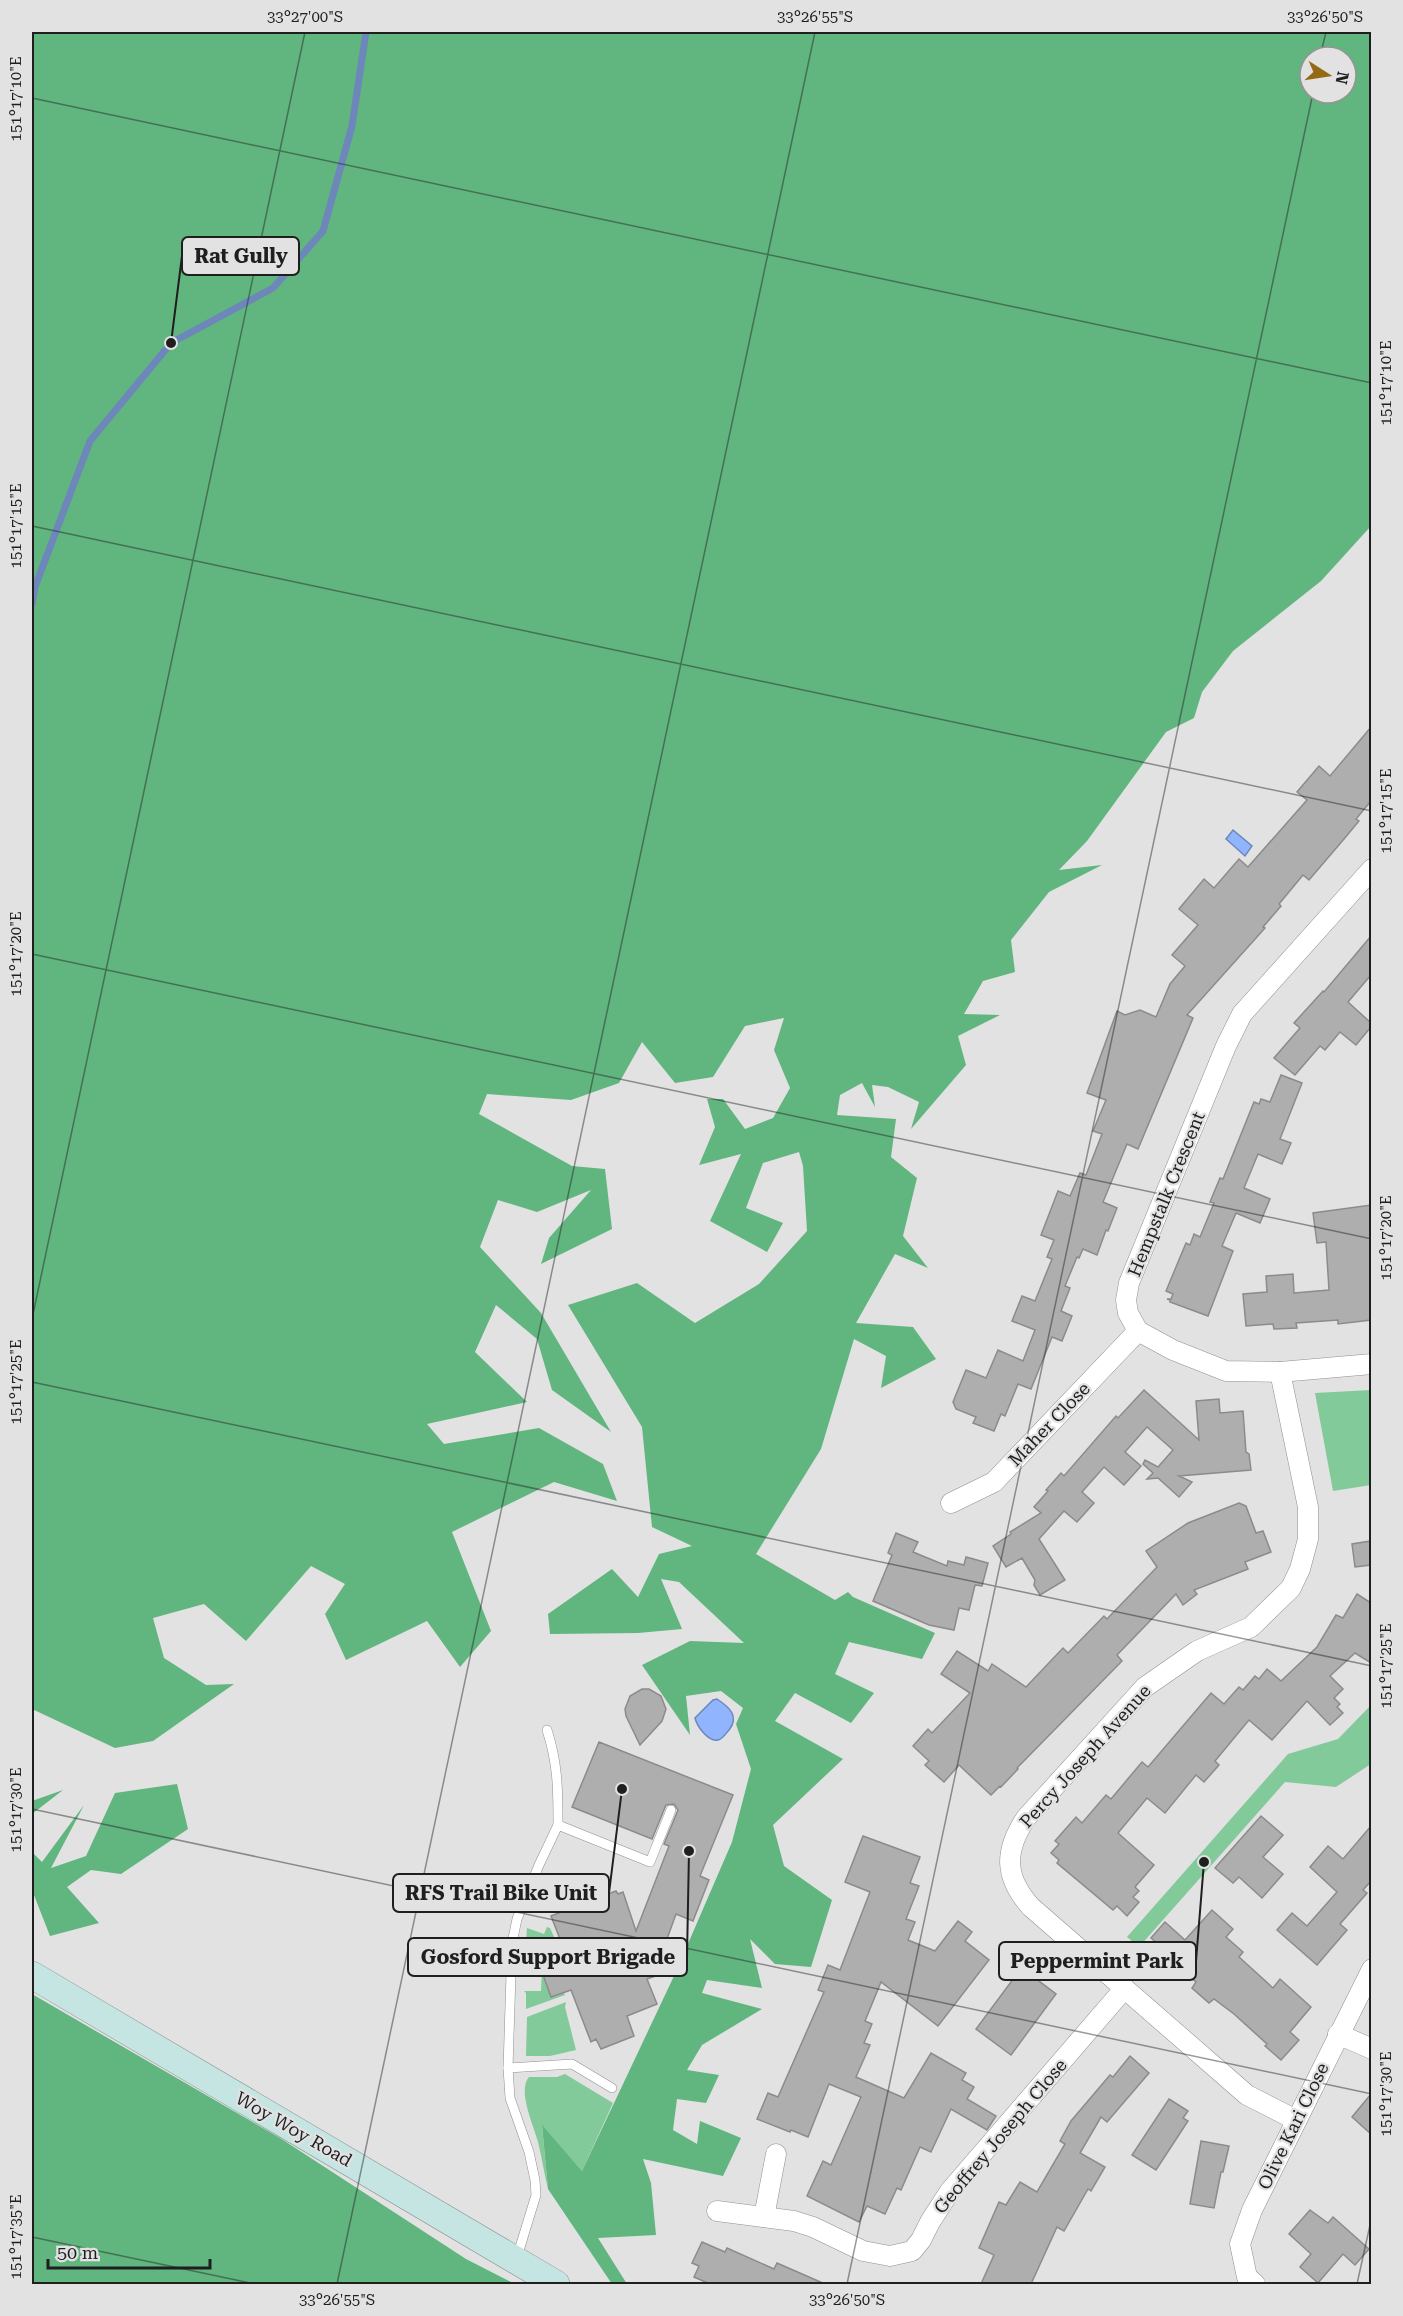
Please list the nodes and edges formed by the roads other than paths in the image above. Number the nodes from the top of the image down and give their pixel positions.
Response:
1 (1371, 868) edge
2 (1138, 1331) junction
3 (1371, 1364) edge
4 (1280, 1372) junction
5 (951, 1503) dead end
6 (547, 1730) dead end
7 (671, 1810) dead end
8 (558, 1825) junction
9 (1371, 1969) edge
10 (32, 1976) edge
11 (1124, 1989) junction
12 (1338, 2034) junction
13 (1371, 2049) edge
14 (508, 2068) junction
15 (612, 2088) dead end
16 (1296, 2120) junction
17 (776, 2154) dead end
18 (717, 2211) dead end
19 (764, 2217) junction
20 (516, 2260) junction
21 (556, 2284) edge
22 (1255, 2284) edge

1 - 2 street, Hempstalk Crescent
2 - 4 street
2 - 5 street, Maher Close
3 - 4 street
4 - 11 street, Percy Joseph Avenue
6 - 8 lane
7 - 8 lane
8 - 14 lane
9 - 12 street, Olive Kari Close
10 - 20 main road, Woy Woy Road
11 - 16 street, Percy Joseph Avenue
11 - 19 street, Geoffrey Joseph Close
12 - 13 street
12 - 16 street, Olive Kari Close
14 - 15 lane
14 - 20 lane
16 - 22 street, Olive Kari Close
17 - 19 street
18 - 19 street, Geoffrey Joseph Close
20 - 21 main road, Woy Woy Road

